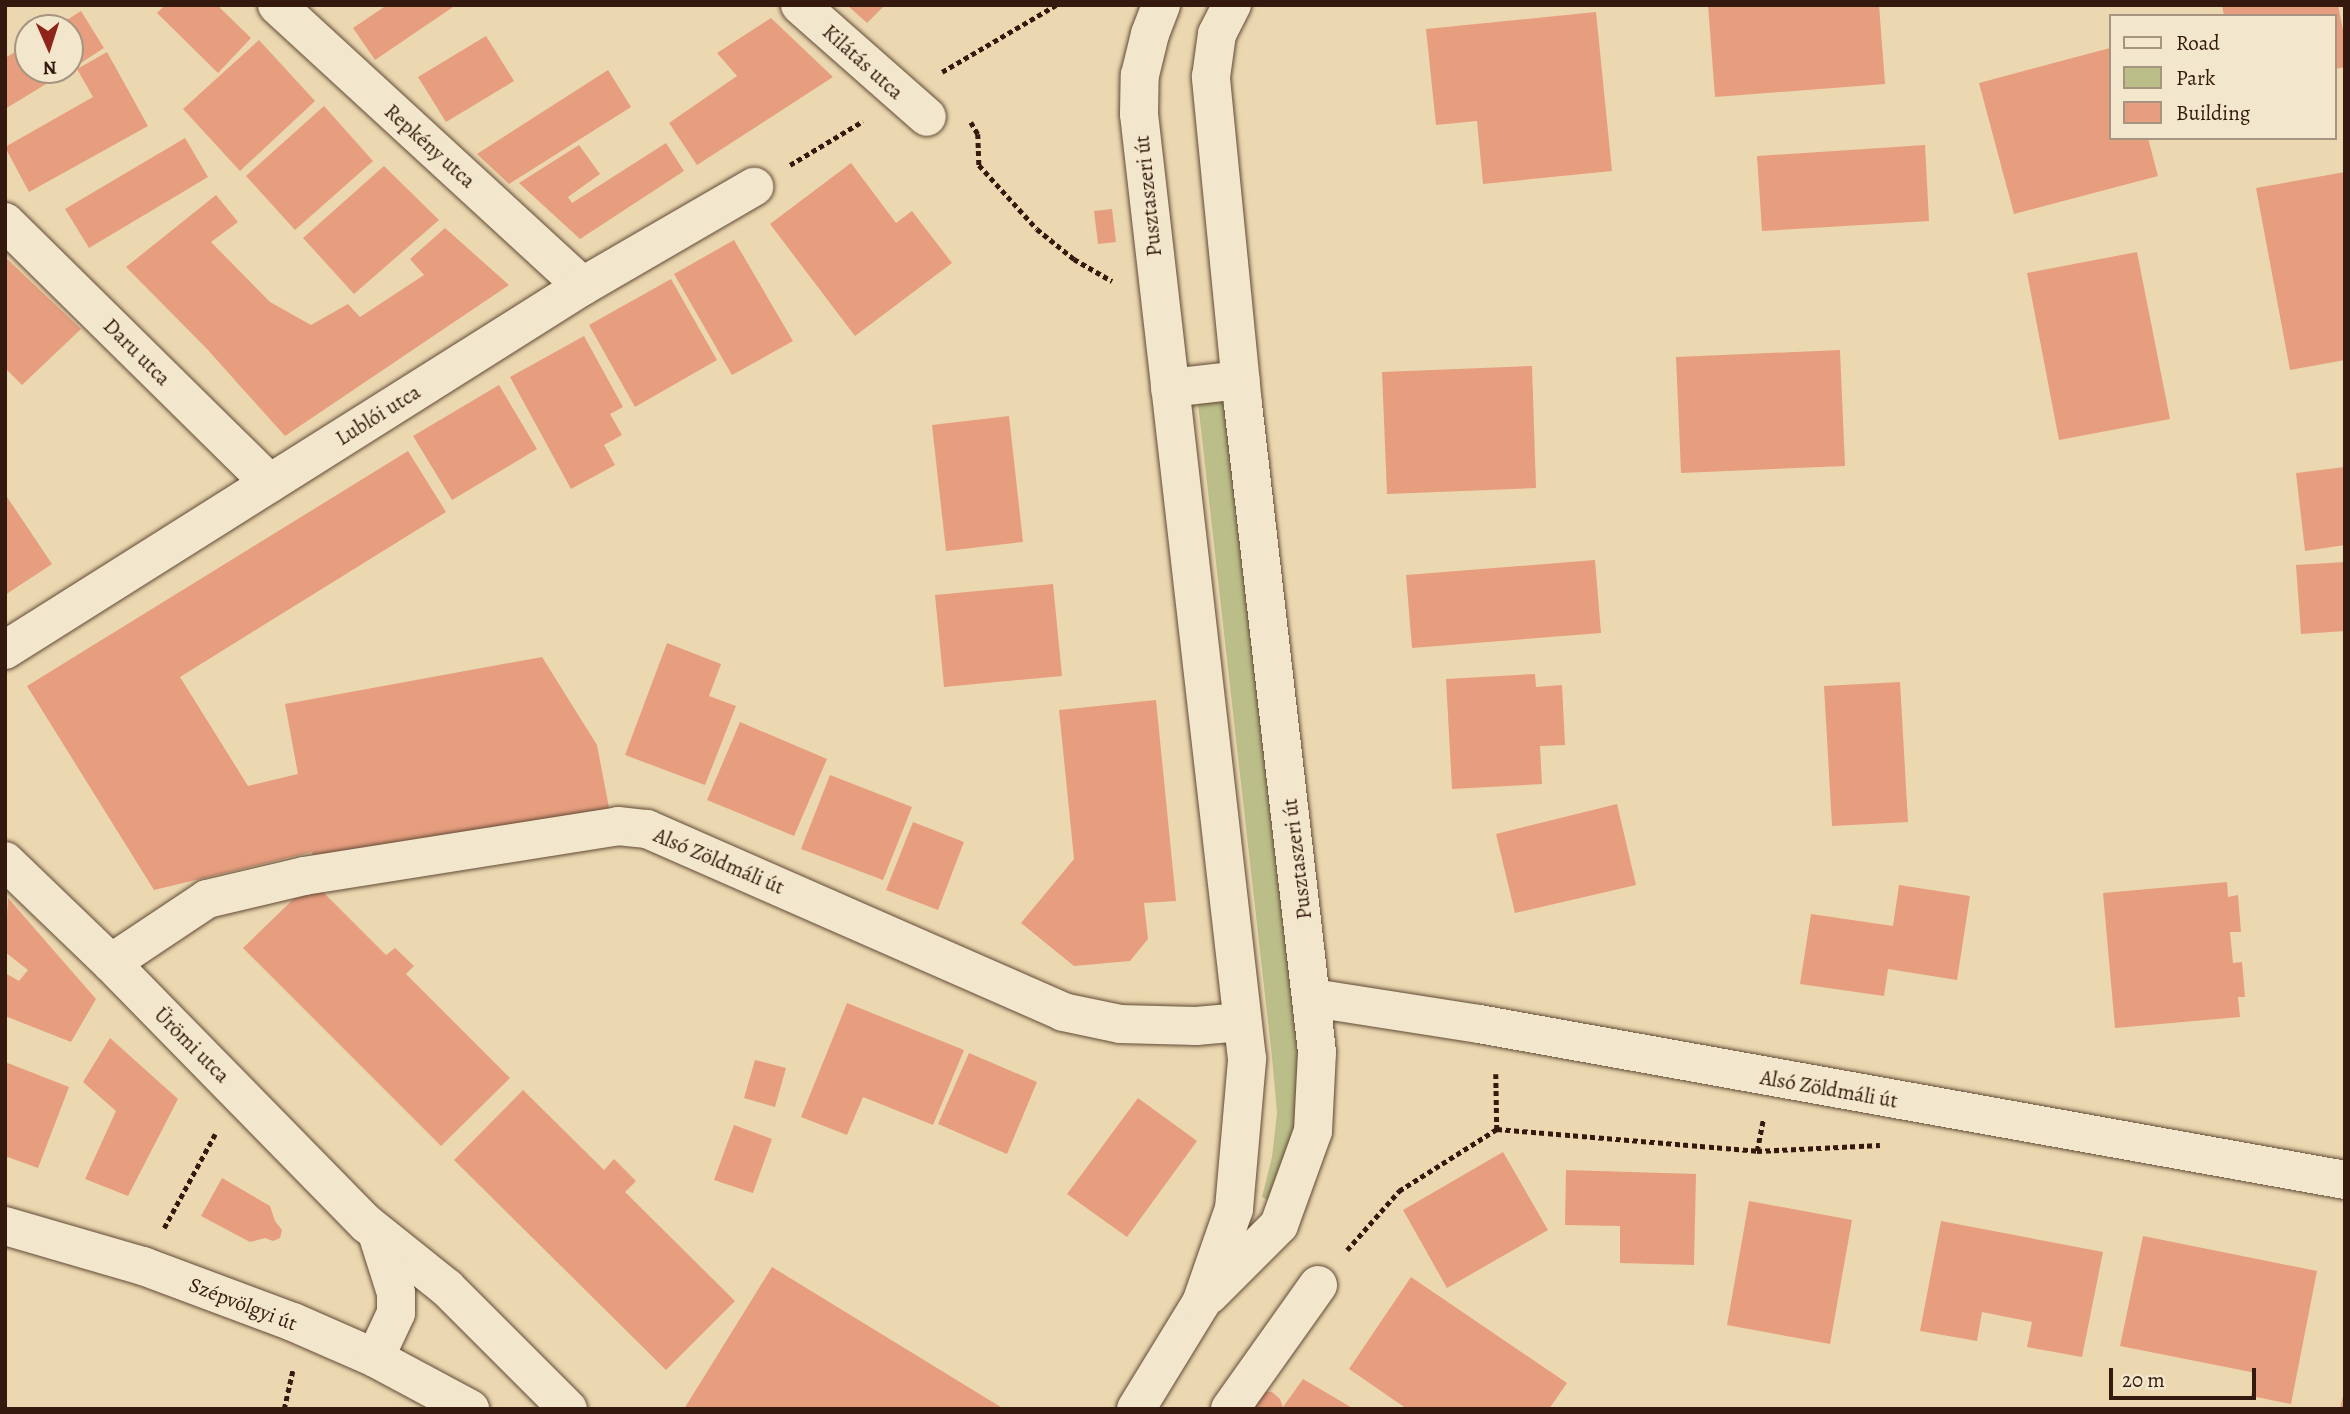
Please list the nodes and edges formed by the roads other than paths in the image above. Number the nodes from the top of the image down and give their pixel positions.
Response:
1 (277, 5) edge
2 (800, 5) edge
3 (1161, 5) edge
4 (1232, 5) edge
5 (927, 117) dead end
6 (754, 187) dead end
7 (5, 222) edge
8 (583, 286) junction
9 (1241, 380) junction
10 (1170, 388) junction
11 (270, 483) junction
12 (5, 650) edge
13 (5, 861) edge
14 (111, 962) junction
15 (1313, 998) junction
16 (1242, 1022) junction
17 (2345, 1180) edge
18 (5, 1226) edge
19 (377, 1233) junction
20 (1329, 1271) road end
21 (1201, 1303) junction
22 (375, 1359) junction
23 (470, 1409) edge
24 (568, 1409) edge
25 (1136, 1409) edge
26 (1230, 1409) edge

1 - 8 street, Repkény utca
2 - 5 street, Kilátás utca
3 - 10 street, Pusztaszeri út
4 - 9 street, Pusztaszeri út
6 - 8 street, Lublói utca
7 - 11 street, Daru utca
8 - 11 street, Lublói utca
9 - 10 street
9 - 15 street, Pusztaszeri út
10 - 16 street, Pusztaszeri út
11 - 12 street, Lublói utca
13 - 14 street, Ürömi utca
14 - 16 street, Alsó Zöldmáli út
14 - 19 street, Ürömi utca
15 - 17 street, Alsó Zöldmáli út
15 - 21 street, Pusztaszeri út
16 - 21 street, Pusztaszeri út
18 - 22 street, Szépvölgyi út
19 - 22 street, Ürömi utca
19 - 24 street, Ürömi utca
20 - 26 street
21 - 25 street, Pusztaszeri út
22 - 23 street, Szépvölgyi út

